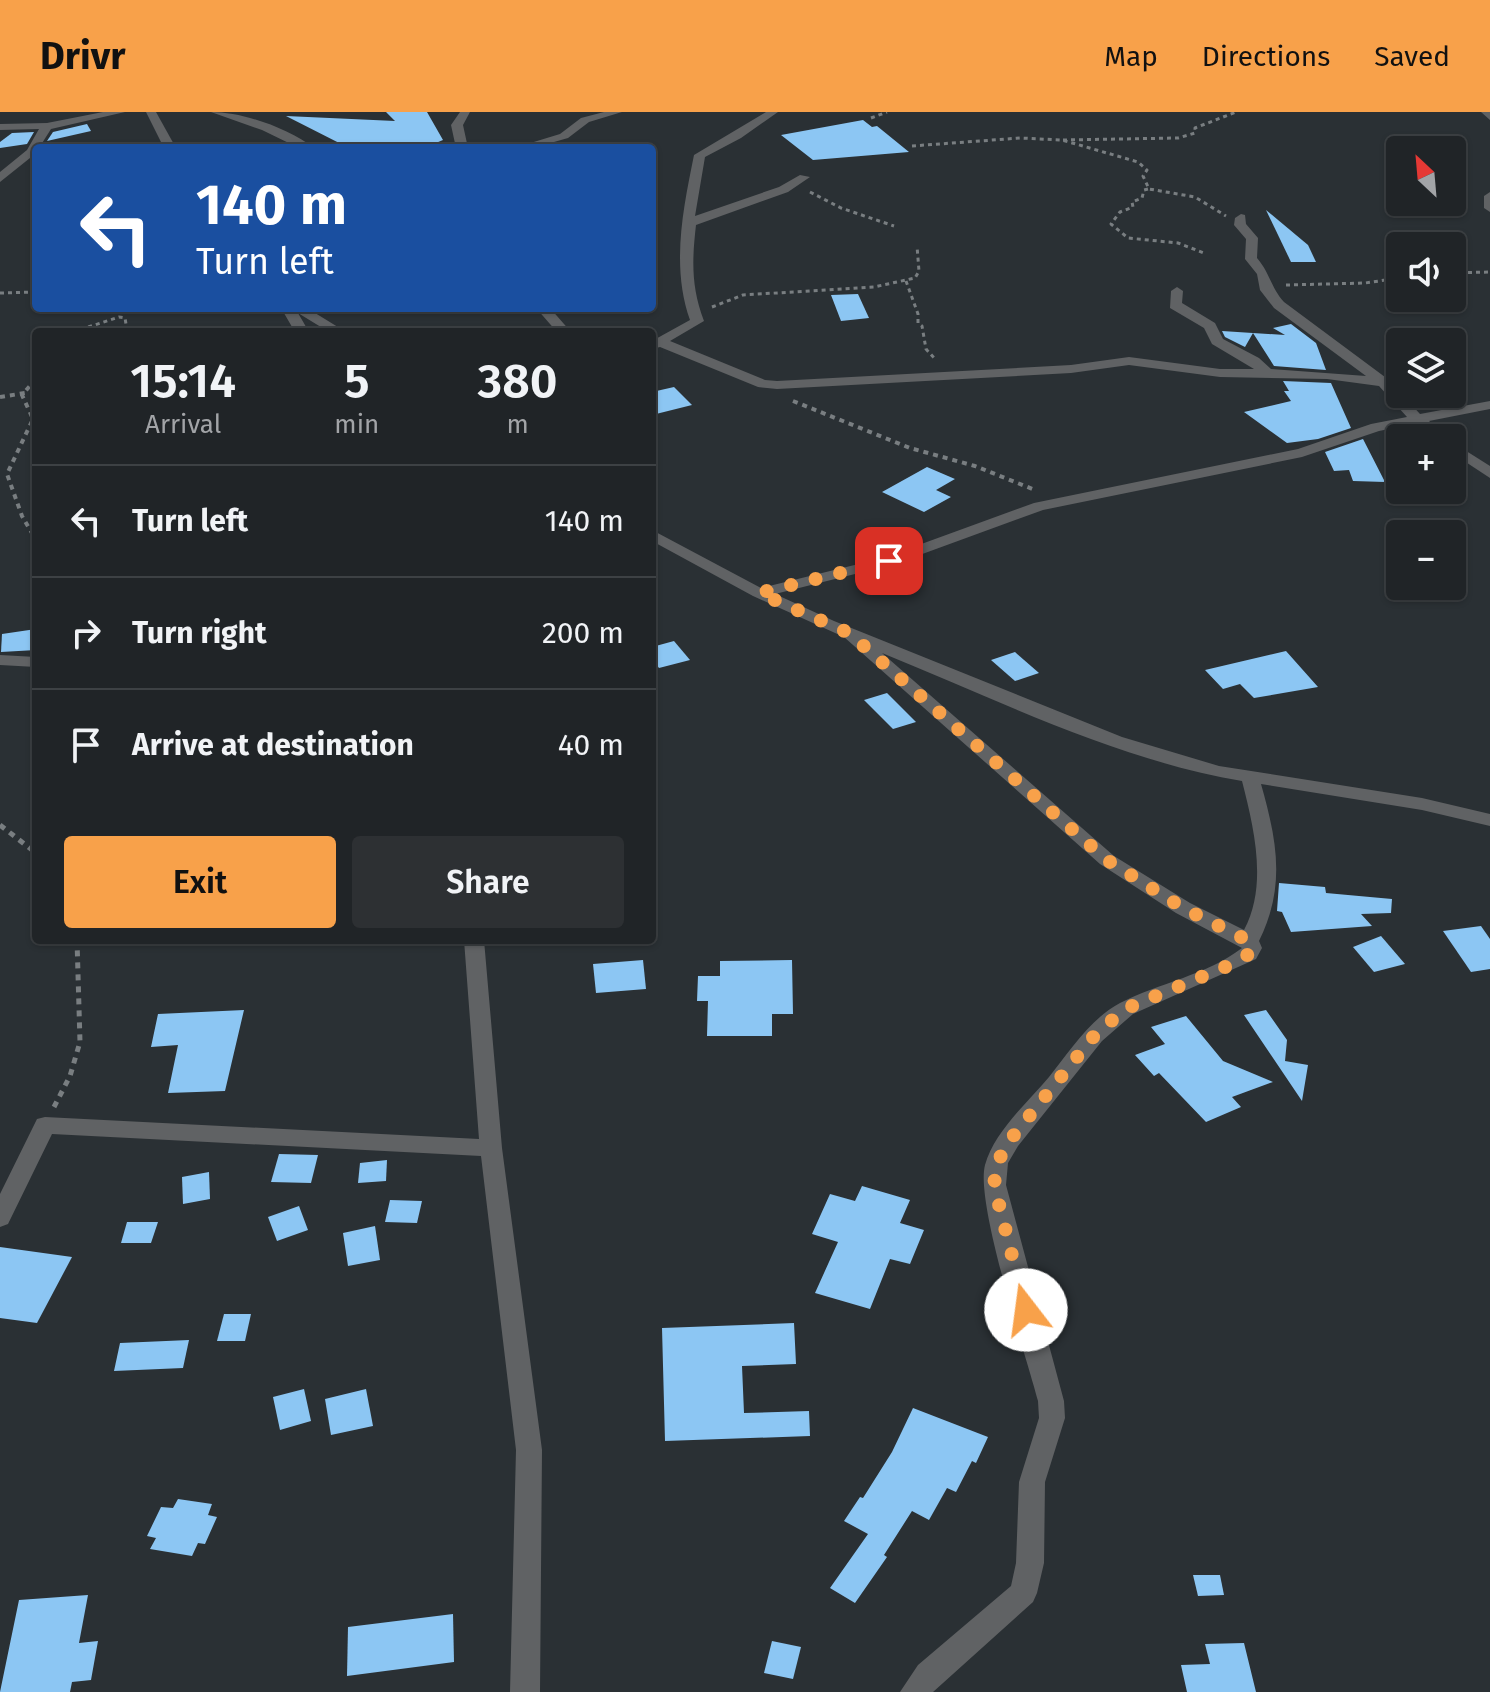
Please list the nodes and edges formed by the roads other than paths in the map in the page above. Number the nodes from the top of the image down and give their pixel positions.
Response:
1 (120, 112) edge
2 (151, 112) edge
3 (216, 112) edge
4 (465, 112) edge
5 (617, 112) edge
6 (773, 112) edge
7 (1486, 112) edge
8 (1490, 117) edge
9 (47, 126) junction
10 (0, 127) edge
11 (36, 144) edge
12 (168, 144) edge
13 (300, 144) edge
14 (461, 144) edge
15 (535, 144) edge
16 (32, 150) edge
17 (804, 177) dead end
18 (0, 178) edge
19 (1490, 196) edge
20 (1490, 208) edge
21 (1241, 222) road end
22 (690, 223) junction
23 (1177, 291) dead end
24 (305, 312) edge
25 (546, 312) edge
26 (332, 328) edge
27 (560, 328) edge
28 (656, 344) edge
29 (1267, 373) junction
30 (1384, 383) junction
31 (1490, 405) edge
32 (1417, 419) junction
33 (1424, 424) edge
34 (1466, 456) edge
35 (1490, 473) edge
36 (656, 537) edge
37 (759, 593) junction
38 (849, 633) junction
39 (0, 660) edge
40 (32, 662) edge
41 (1250, 776) junction
42 (1490, 820) edge
43 (1249, 941) junction
44 (474, 944) edge
45 (491, 1148) junction
46 (0, 1218) edge
47 (525, 1692) edge
48 (915, 1692) edge

1 - 9 street
2 - 12 street
3 - 13 street
4 - 14 street
5 - 15 street
6 - 22 street
7 - 8 street
9 - 10 street
9 - 11 street
16 - 18 street
17 - 22 street
19 - 20 street
21 - 30 street
22 - 28 street
23 - 29 street
24 - 26 street
25 - 27 street
28 - 29 street
29 - 30 street
30 - 32 street
31 - 32 street
32 - 33 street
32 - 37 street
34 - 35 street
36 - 37 street
37 - 38 street
38 - 41 street
38 - 43 street
39 - 40 street
41 - 42 street
41 - 43 street
43 - 48 street
44 - 45 street
45 - 46 street
45 - 47 street

